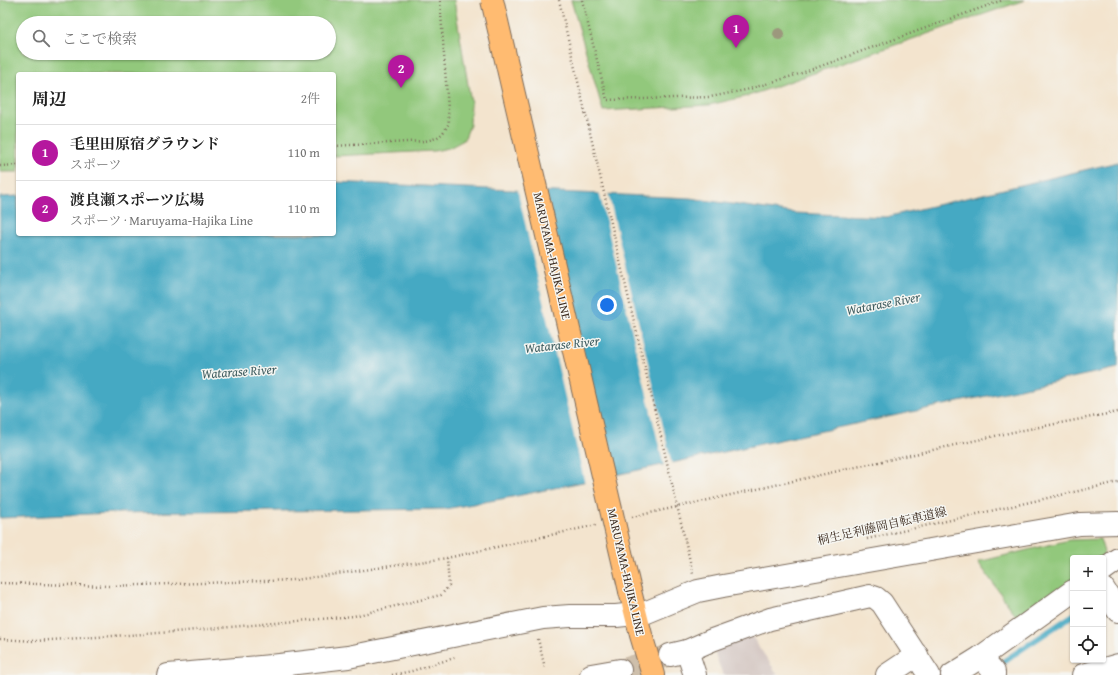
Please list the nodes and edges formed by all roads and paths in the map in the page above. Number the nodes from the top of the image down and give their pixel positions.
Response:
1 (440, 0) edge
2 (492, 0) edge
3 (559, 0) edge
4 (582, 0) edge
5 (1003, 0) edge
6 (336, 146) edge
7 (16, 165) edge
8 (0, 166) edge
9 (1118, 412) edge
10 (1118, 482) edge
11 (625, 518) dead end
12 (1118, 523) edge
13 (602, 524) dead end
14 (864, 540) dead end
15 (447, 558) junction
16 (1118, 559) edge
17 (1106, 568) edge
18 (693, 574) dead end
19 (0, 583) edge
20 (1105, 591) edge
21 (1070, 593) edge
22 (1118, 611) edge
23 (635, 614) junction
24 (537, 637) dead end
25 (0, 639) edge
26 (917, 655) junction
27 (981, 657) junction
28 (1118, 665) edge
29 (545, 668) dead end
30 (168, 675) edge
31 (654, 675) edge
32 (695, 675) edge
33 (887, 675) edge
34 (930, 675) edge
35 (952, 675) edge
36 (994, 675) edge
37 (1083, 675) edge

1 - 6 path
2 - 23 main road, MARUYAMA-HAJIKA LINE, bridge
3 - 18 path, bridge
4 - 5 path
7 - 8 path
9 - 11 path
10 - 14 path, 桐生足利藤岡自転車道線
12 - 23 street
13 - 15 path
15 - 19 path
15 - 25 path
16 - 17 street
20 - 22 street
21 - 27 street
23 - 30 street
23 - 31 main road, MARUYAMA-HAJIKA LINE
24 - 29 path
26 - 32 street
26 - 33 street
26 - 34 street
27 - 35 street
27 - 36 street
28 - 37 street

